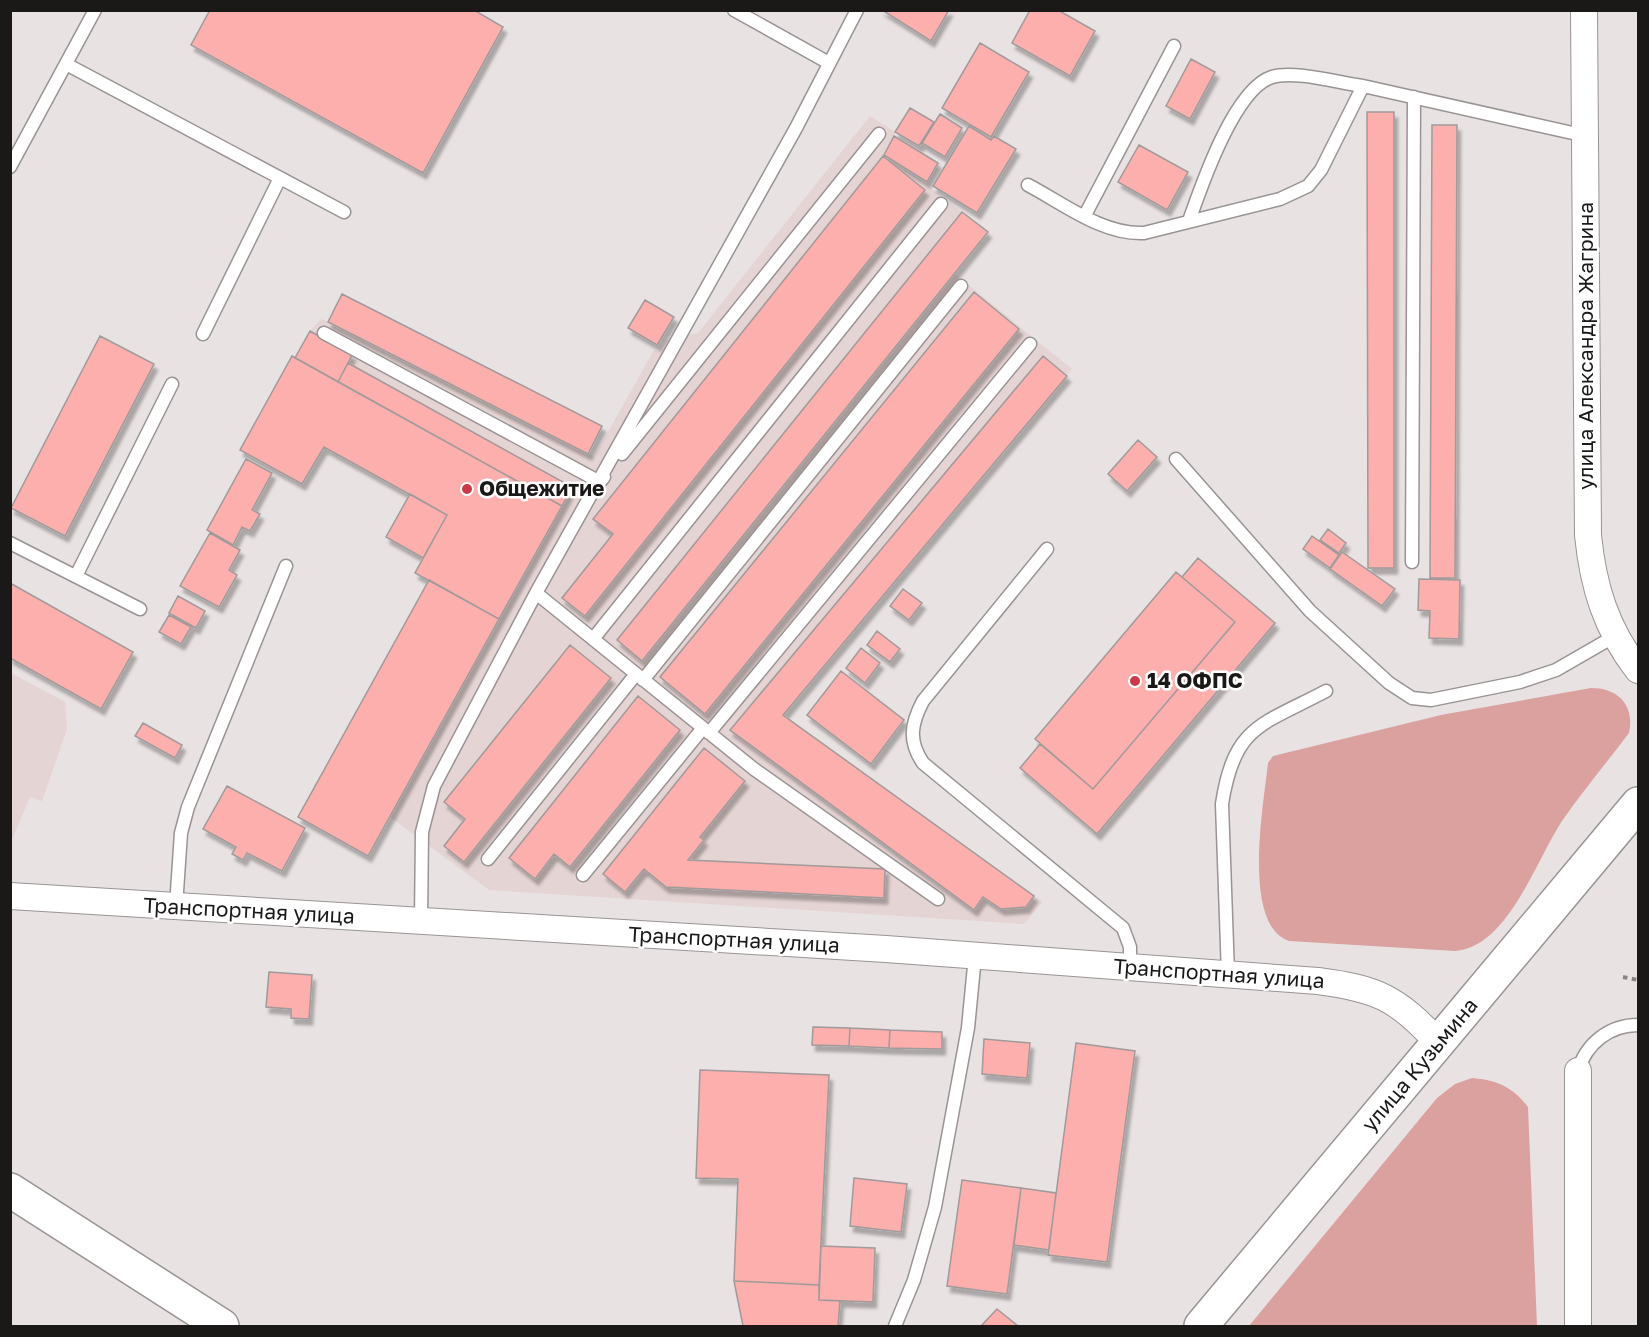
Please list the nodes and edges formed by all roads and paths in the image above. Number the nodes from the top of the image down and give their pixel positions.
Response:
1 (95, 10) edge
2 (734, 10) edge
3 (857, 10) edge
4 (1584, 10) edge
5 (1174, 46) dead end
6 (829, 63) junction
7 (66, 64) junction
8 (1363, 86) junction
9 (1414, 97) junction
10 (879, 134) dead end
11 (1586, 136) junction
12 (10, 167) edge
13 (280, 178) junction
14 (1028, 185) dead end
15 (941, 204) dead end
16 (344, 213) dead end
17 (1085, 215) junction
18 (1189, 221) junction
19 (961, 286) dead end
20 (324, 333) dead end
21 (203, 334) dead end
22 (1030, 344) dead end
23 (172, 384) dead end
24 (1176, 459) dead end
25 (600, 482) junction
26 (10, 543) edge
27 (1047, 549) dead end
28 (1412, 562) dead end
29 (286, 566) dead end
30 (76, 576) junction
31 (536, 593) junction
32 (140, 609) dead end
33 (1615, 636) junction
34 (592, 639) junction
35 (1638, 670) edge
36 (639, 677) junction
37 (1326, 691) dead end
38 (706, 730) junction
39 (1638, 804) edge
40 (488, 859) dead end
41 (583, 875) dead end
42 (10, 896) edge
43 (939, 899) dead end
44 (176, 906) junction
45 (421, 921) junction
46 (975, 956) junction
47 (1130, 968) junction
48 (1228, 974) junction
49 (1623, 977) dead end
50 (1638, 980) edge
51 (1638, 1025) edge
52 (1438, 1042) junction
53 (1578, 1071) joint
54 (10, 1190) edge
55 (222, 1326) edge
56 (895, 1326) edge
57 (1201, 1326) edge
58 (1578, 1326) edge

1 - 7 lane
2 - 6 lane
3 - 6 lane
4 - 11 street, улица Александра Жагрина
5 - 17 lane
6 - 25 lane
7 - 12 lane
7 - 13 lane
8 - 9 lane
8 - 18 lane
8 - 18 lane
9 - 11 lane
9 - 28 lane
10 - 25 lane
11 - 33 street, улица Александра Жагрина
13 - 16 lane
13 - 21 lane
14 - 17 lane
15 - 34 lane
17 - 18 lane
19 - 36 lane
20 - 25 lane
22 - 38 lane
23 - 30 lane
24 - 33 lane
25 - 31 lane
26 - 30 lane
27 - 47 lane
29 - 44 lane
30 - 32 lane
31 - 34 lane
31 - 45 lane
33 - 35 street, улица Александра Жагрина
34 - 36 lane
36 - 38 lane
36 - 40 lane
37 - 48 lane
38 - 41 lane
38 - 43 lane
39 - 52 main road, улица Кузьмина
42 - 44 street, Транспортная улица
44 - 45 street, Транспортная улица
45 - 46 street, Транспортная улица
46 - 47 street, Транспортная улица
46 - 56 lane
47 - 48 street, Транспортная улица
48 - 52 street, Транспортная улица
49 - 50 path
51 - 53 lane
52 - 57 main road, улица Кузьмина
53 - 58 street
54 - 55 main road

